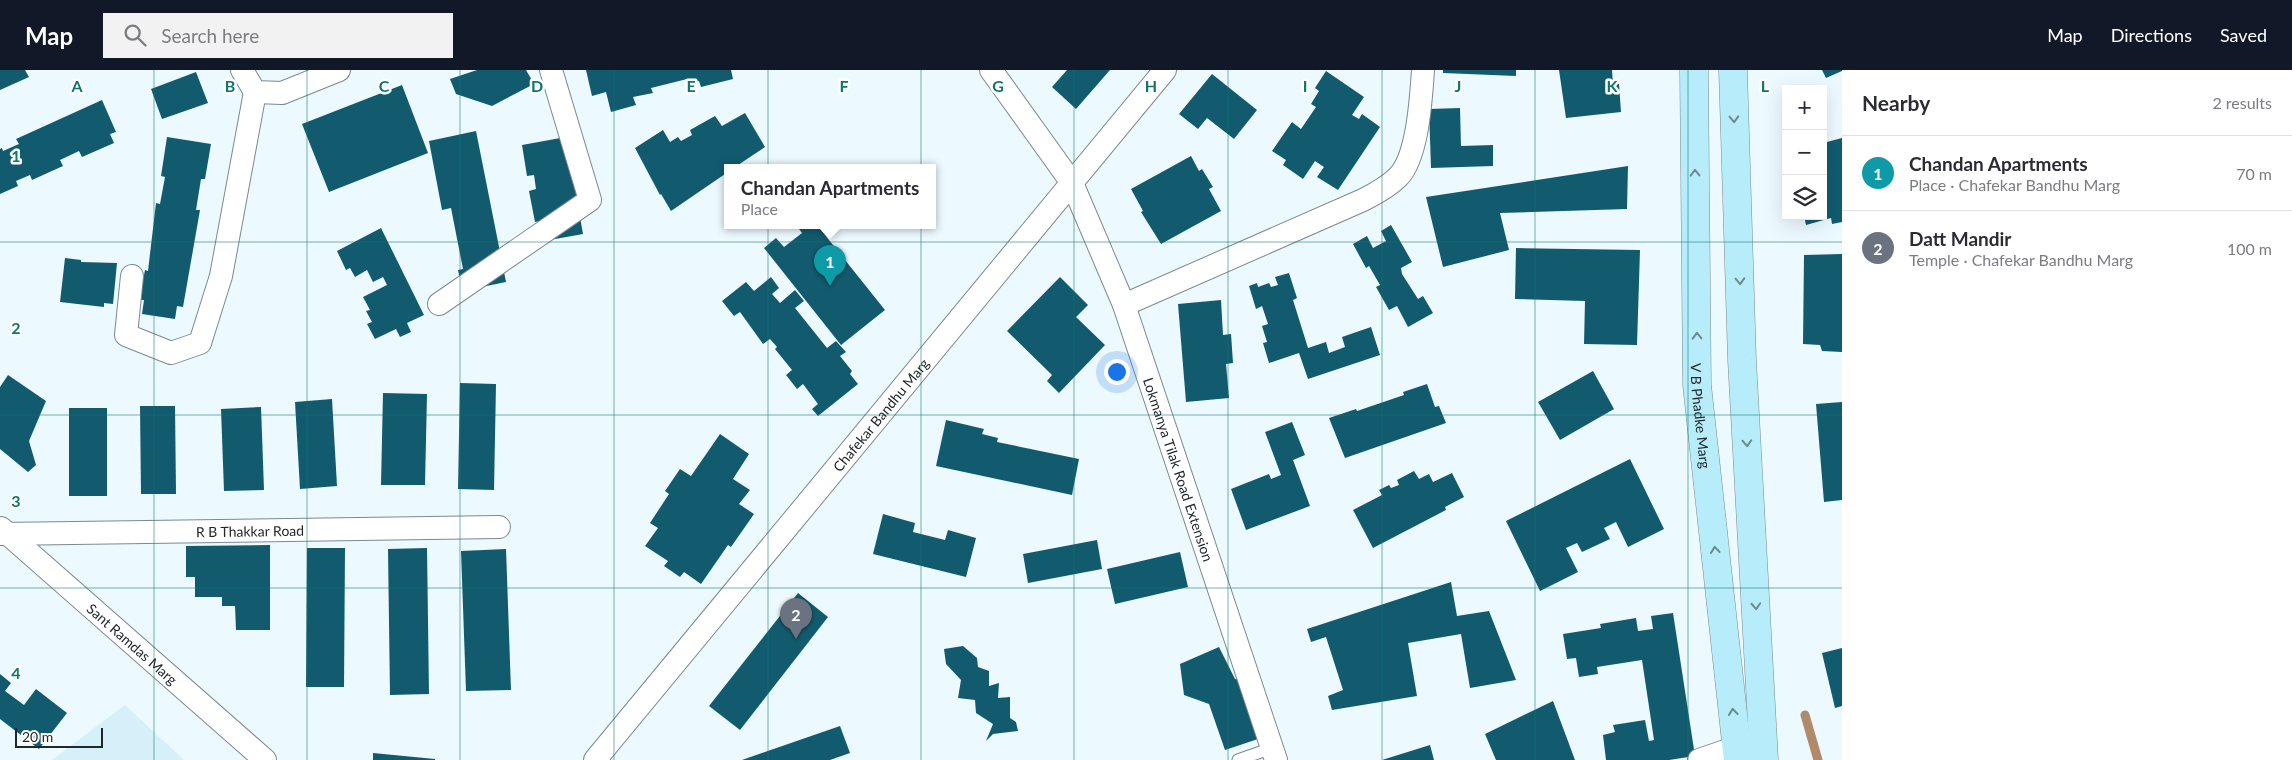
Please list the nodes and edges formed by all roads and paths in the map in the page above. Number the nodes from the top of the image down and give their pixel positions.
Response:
1 (242, 70) edge
2 (339, 70) edge
3 (551, 70) edge
4 (991, 70) edge
5 (1165, 70) edge
6 (1423, 70) edge
7 (1694, 70) edge
8 (1733, 70) edge
9 (255, 92) junction
10 (1072, 183) junction
11 (132, 276) dead end
12 (439, 304) dead end
13 (1124, 304) junction
14 (499, 527) dead end
15 (2, 532) edge
16 (1737, 753) edge
17 (1274, 754) edge
18 (1764, 754) edge
19 (265, 760) edge
20 (595, 760) edge
21 (1238, 760) edge
22 (1699, 760) edge

1 - 9 street
2 - 9 street
3 - 12 street
4 - 10 street, Lokmanya Tilak Road Extension
5 - 10 street, Chafekar Bandhu Marg
6 - 13 street
16 -> 7 street, V B Phadke Marg
8 -> 18 street
9 - 11 street
10 - 13 street, Lokmanya Tilak Road Extension
10 - 20 street, Chafekar Bandhu Marg
13 - 17 street, Lokmanya Tilak Road Extension
14 - 15 street, R B Thakkar Road
15 - 19 street, Sant Ramdas Marg
16 - 18 street
16 - 22 street
17 - 21 lane

